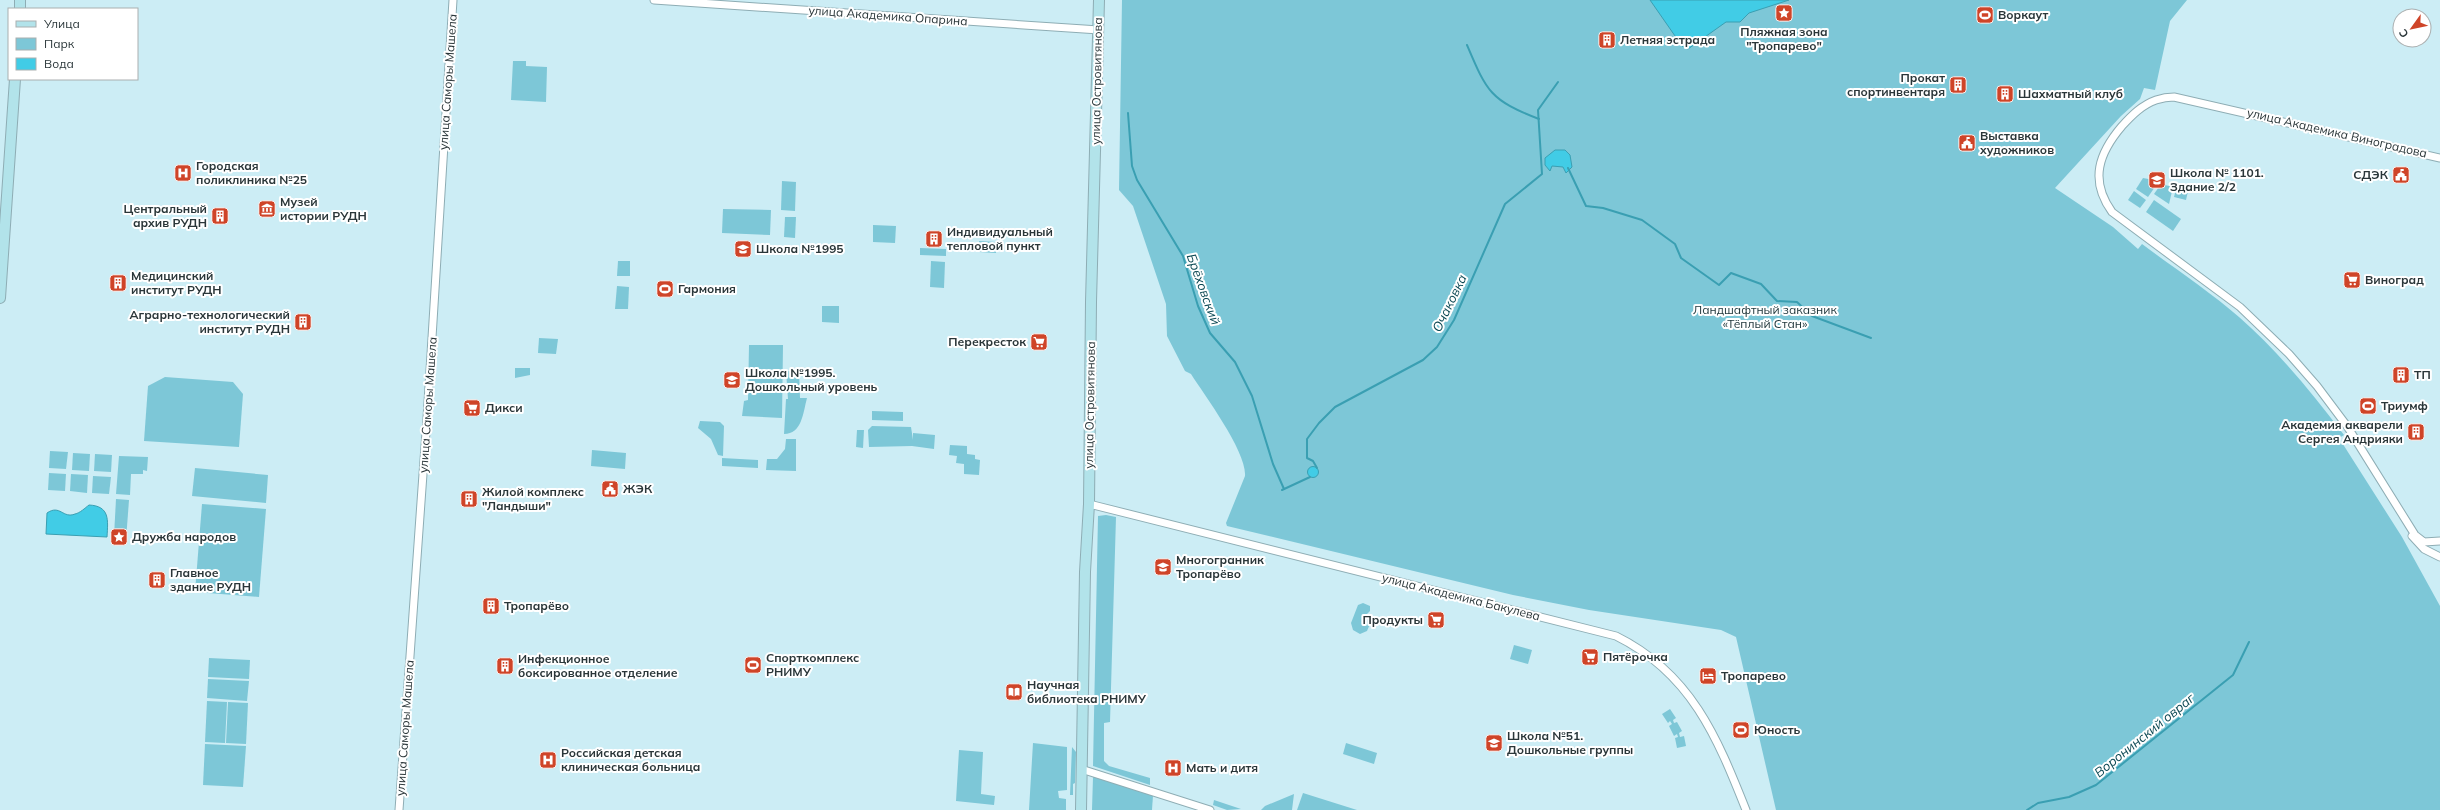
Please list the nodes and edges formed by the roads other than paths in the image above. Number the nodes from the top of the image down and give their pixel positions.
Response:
1 (453, 0) edge
2 (654, 0) edge
3 (1100, 0) edge
4 (1099, 30) junction
5 (15, 80) edge
6 (2440, 158) edge
7 (0, 298) edge
8 (1089, 504) junction
9 (2404, 519) junction
10 (2440, 541) edge
11 (2440, 557) edge
12 (1081, 769) junction
13 (399, 810) edge
14 (1081, 810) edge
15 (1210, 810) edge
16 (1746, 810) edge

1 - 13 street, улица Саморы Машела
2 - 4 street, улица Академика Опарина
3 - 4 main road, улица Островитянова
4 - 8 main road, улица Островитянова
5 - 7 main road
6 - 9 street, улица Академика Виноградова
8 - 12 main road, улица Островитянова
8 - 16 street, улица Академика Бакулева
9 - 10 street
9 - 11 street
12 - 14 main road, улица Островитянова
12 - 15 street

